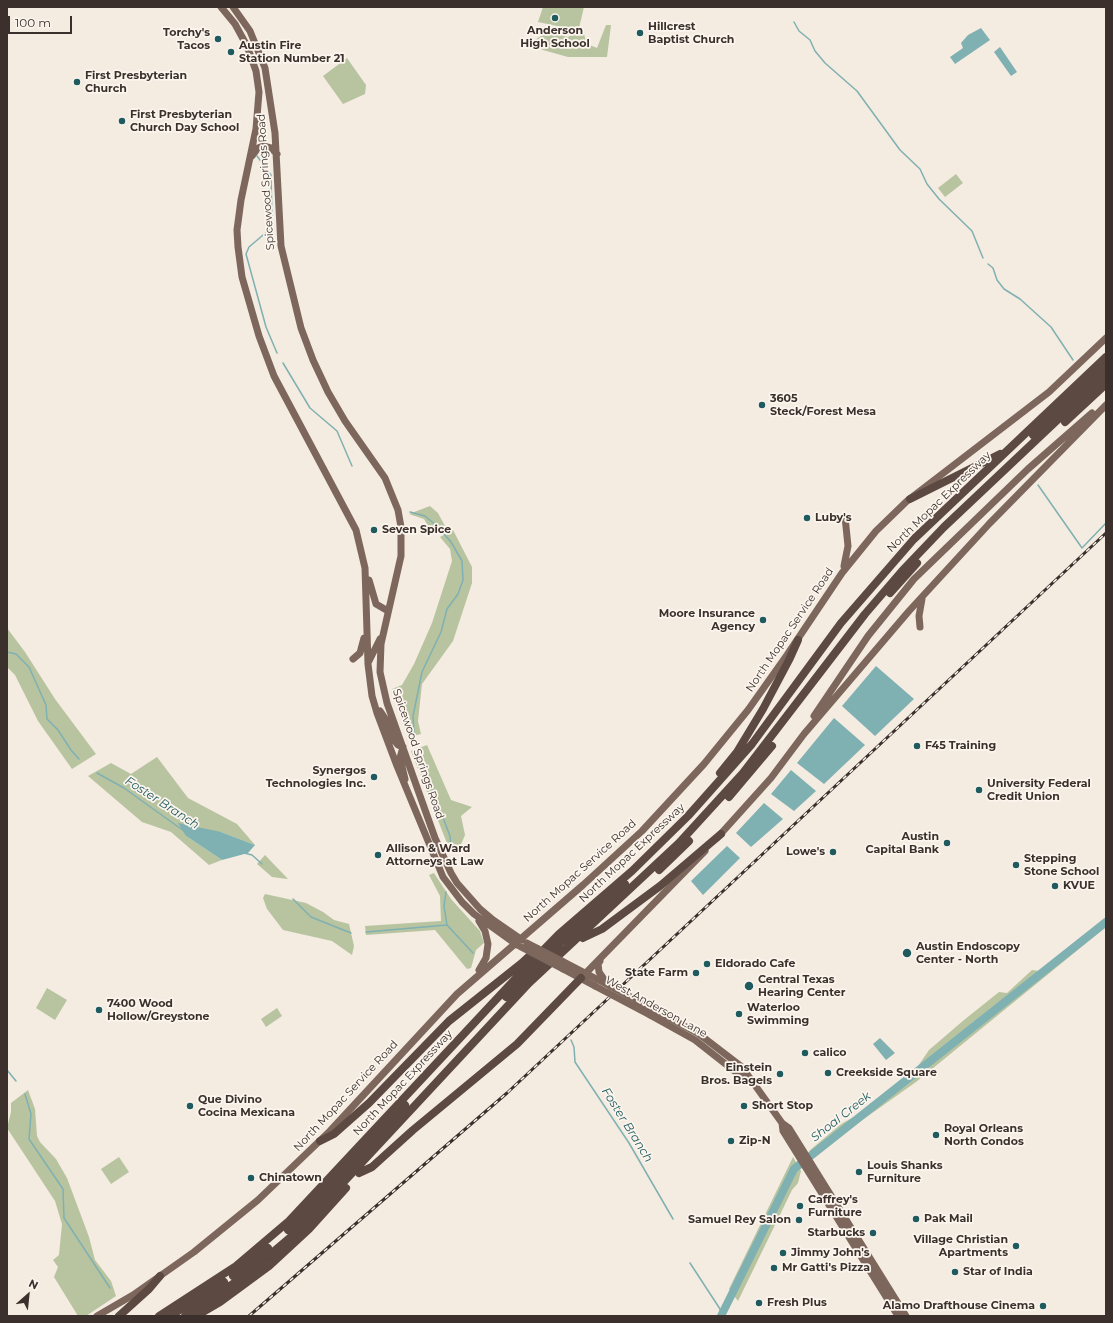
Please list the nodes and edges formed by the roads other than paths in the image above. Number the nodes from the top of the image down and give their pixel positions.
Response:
1 (221, 7) edge
2 (233, 7) edge
3 (252, 60) junction
4 (259, 96) junction
5 (271, 98) junction
6 (258, 113) junction
7 (277, 154) junction
8 (249, 161) junction
9 (1106, 338) edge
10 (1106, 357) edge
11 (1106, 370) edge
12 (1106, 384) edge
13 (1106, 400) edge
14 (1106, 405) edge
15 (1035, 438) junction
16 (1008, 450) junction
17 (910, 499) junction
18 (845, 516) dead end
19 (365, 568) junction
20 (842, 573) junction
21 (923, 596) junction
22 (388, 611) junction
23 (367, 626) junction
24 (920, 626) dead end
25 (382, 634) junction
26 (798, 640) junction
27 (353, 659) dead end
28 (368, 664) junction
29 (381, 678) junction
30 (374, 702) junction
31 (804, 734) junction
32 (403, 747) junction
33 (407, 792) junction
34 (688, 816) junction
35 (720, 834) junction
36 (474, 914) junction
37 (559, 934) junction
38 (584, 938) junction
39 (517, 940) junction
40 (524, 945) junction
41 (602, 958) junction
42 (562, 961) joint
43 (550, 962) joint
44 (580, 974) junction
45 (473, 979) junction
46 (610, 986) junction
47 (653, 1012) junction
48 (320, 1141) junction
49 (359, 1173) junction
50 (160, 1276) junction
51 (220, 1302) junction
52 (896, 1307) junction
53 (97, 1316) edge
54 (119, 1316) edge
55 (159, 1316) edge
56 (170, 1316) edge
57 (185, 1316) edge
58 (196, 1316) edge
59 (204, 1316) edge
60 (898, 1316) edge
61 (906, 1316) edge

1 - 3 main road, Spicewood Springs Road
2 - 5 main road, Spicewood Springs Road
3 - 4 main road, Spicewood Springs Road
3 - 5 main road
4 - 5 main road
4 - 6 main road, Spicewood Springs Road
5 - 6 main road
5 - 7 main road, Spicewood Springs Road
6 - 8 main road, Spicewood Springs Road
7 - 8 main road
7 - 22 main road, Spicewood Springs Road
8 - 19 main road, Spicewood Springs Road
9 - 17 main road, North Mopac Service Road
10 - 16 highway, North Mopac Expressway
11 - 15 highway
12 - 38 highway
13 - 31 main road
14 - 21 main road
15 - 56 highway
15 - 57 highway
16 - 17 highway
16 - 34 highway, North Mopac Expressway
17 - 20 main road, North Mopac Service Road
18 - 20 main road
19 - 22 main road
19 - 23 main road, Spicewood Springs Road
20 - 26 main road, North Mopac Service Road
21 - 24 main road
21 - 31 main road
22 - 25 main road, Spicewood Springs Road
23 - 27 main road
23 - 28 main road, Spicewood Springs Road
25 - 28 main road
25 - 29 main road, Spicewood Springs Road
26 - 34 highway
26 - 39 main road, North Mopac Service Road
28 - 29 main road
28 - 30 main road, Spicewood Springs Road
29 - 32 main road, Spicewood Springs Road
30 - 32 main road
30 - 33 main road, Spicewood Springs Road
31 - 35 main road
32 - 33 main road
32 - 39 main road, Spicewood Springs Road
33 - 36 main road, Spicewood Springs Road
34 - 37 highway, North Mopac Expressway
35 - 38 highway
35 - 41 main road
36 - 39 main road, Spicewood Springs Road
36 - 45 main road
37 - 48 highway
37 - 55 highway, North Mopac Expressway
38 - 49 highway
39 - 40 main road, Spicewood Springs Road
39 - 45 main road, North Mopac Service Road
40 - 42 main road, Spicewood Springs Road, bridge
40 - 43 main road, Spicewood Springs Road, bridge
41 - 44 main road
41 - 46 main road
42 - 44 main road, West Anderson Lane
43 - 44 main road, West Anderson Lane, bridge
44 - 46 main road, West Anderson Lane
44 - 47 main road, West Anderson Lane, bridge
44 - 49 highway
45 - 48 main road, North Mopac Service Road
46 - 47 main road, West Anderson Lane, bridge
47 - 52 main road, West Anderson Lane
48 - 50 main road, North Mopac Service Road
49 - 51 highway
50 - 53 main road, North Mopac Service Road
50 - 54 highway
51 - 58 highway
51 - 59 highway
52 - 60 main road, West Anderson Lane
52 - 61 main road, West Anderson Lane

